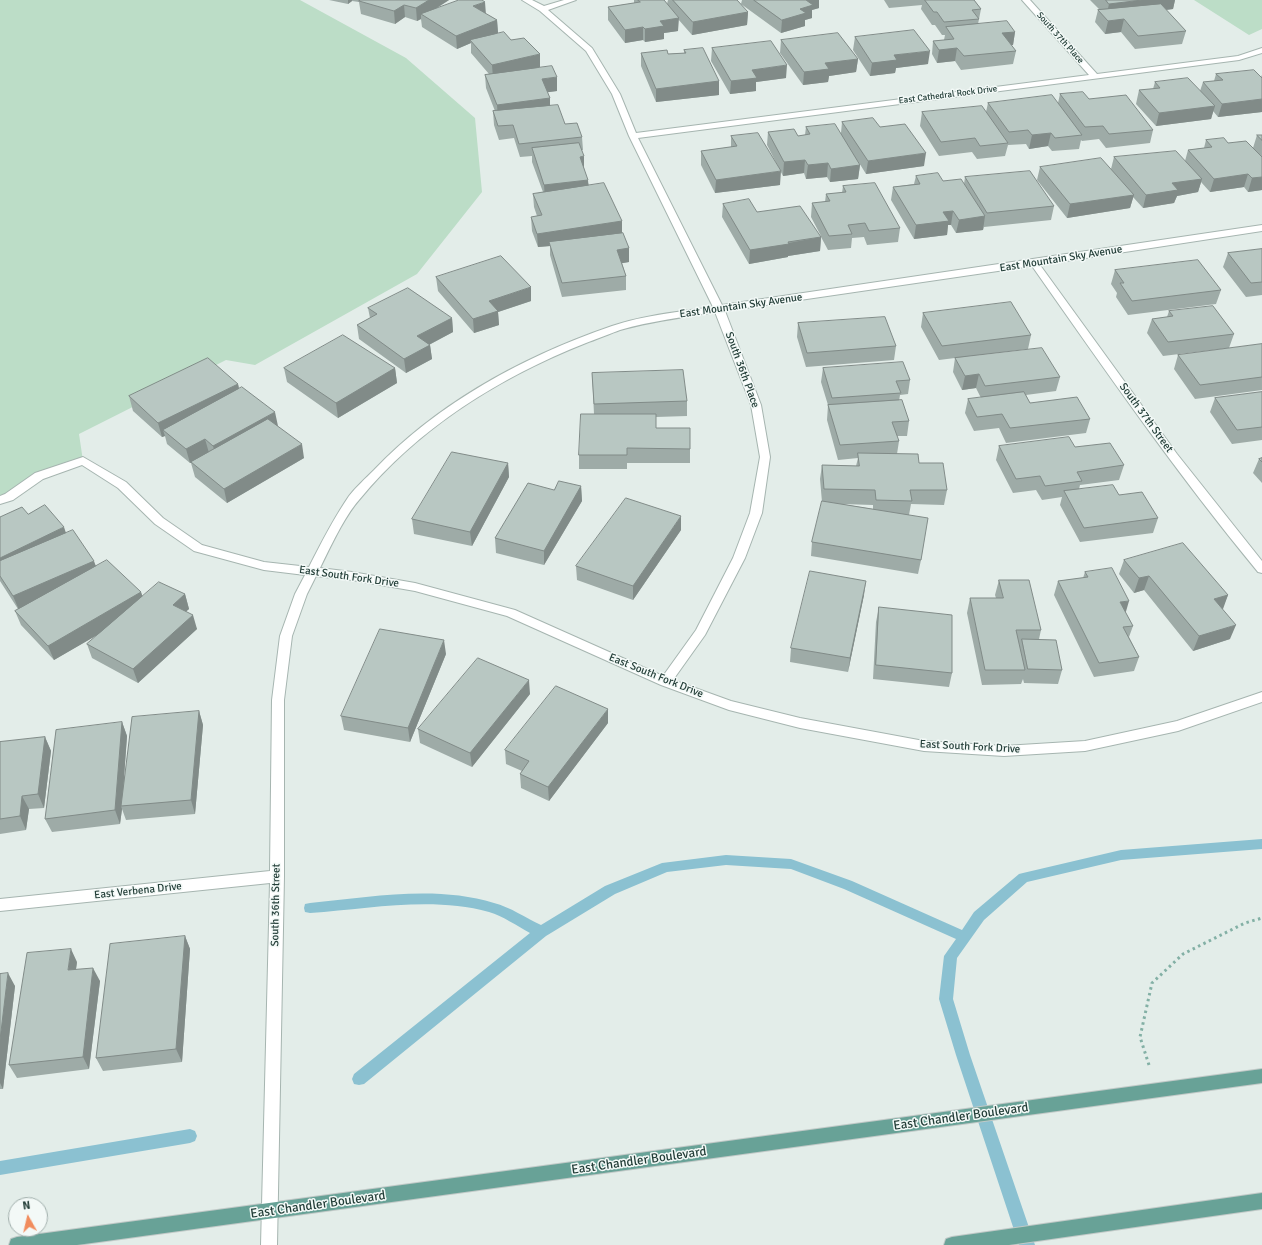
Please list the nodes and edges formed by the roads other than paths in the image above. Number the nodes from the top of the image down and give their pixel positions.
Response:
1 (526, 0) edge
2 (572, 0) edge
3 (1026, 0) edge
4 (543, 9) junction
5 (1262, 50) edge
6 (1094, 76) junction
7 (632, 136) junction
8 (1262, 228) edge
9 (1034, 263) junction
10 (719, 309) junction
11 (0, 500) edge
12 (1262, 569) edge
13 (312, 571) junction
14 (665, 682) junction
15 (1262, 697) edge
16 (277, 876) junction
17 (0, 905) edge
18 (1262, 1076) edge
19 (1262, 1201) edge
20 (270, 1212) junction
21 (960, 1244) edge
22 (17, 1245) edge
23 (269, 1245) edge

1 - 4 street, South 36th Place
2 - 4 street
3 - 6 street, South 37th Place
4 - 7 street, South 36th Place
5 - 6 street, East Cathedral Rock Drive
6 - 7 street, East Cathedral Rock Drive
7 - 10 street, South 36th Place
8 - 9 street, East Mountain Sky Avenue
9 - 10 street, East Mountain Sky Avenue
9 - 12 street, South 37th Street
10 - 13 street, East Mountain Sky Avenue
10 - 14 street, South 36th Place
11 - 13 street, East South Fork Drive
13 - 14 street, East South Fork Drive
13 - 16 street, South 36th Street
14 - 15 street, East South Fork Drive
16 - 17 street, East Verbena Drive
16 - 20 street, South 36th Street
18 - 20 main road, East Chandler Boulevard
19 - 21 main road
20 - 22 main road, East Chandler Boulevard
20 - 23 street, South 36th Street

